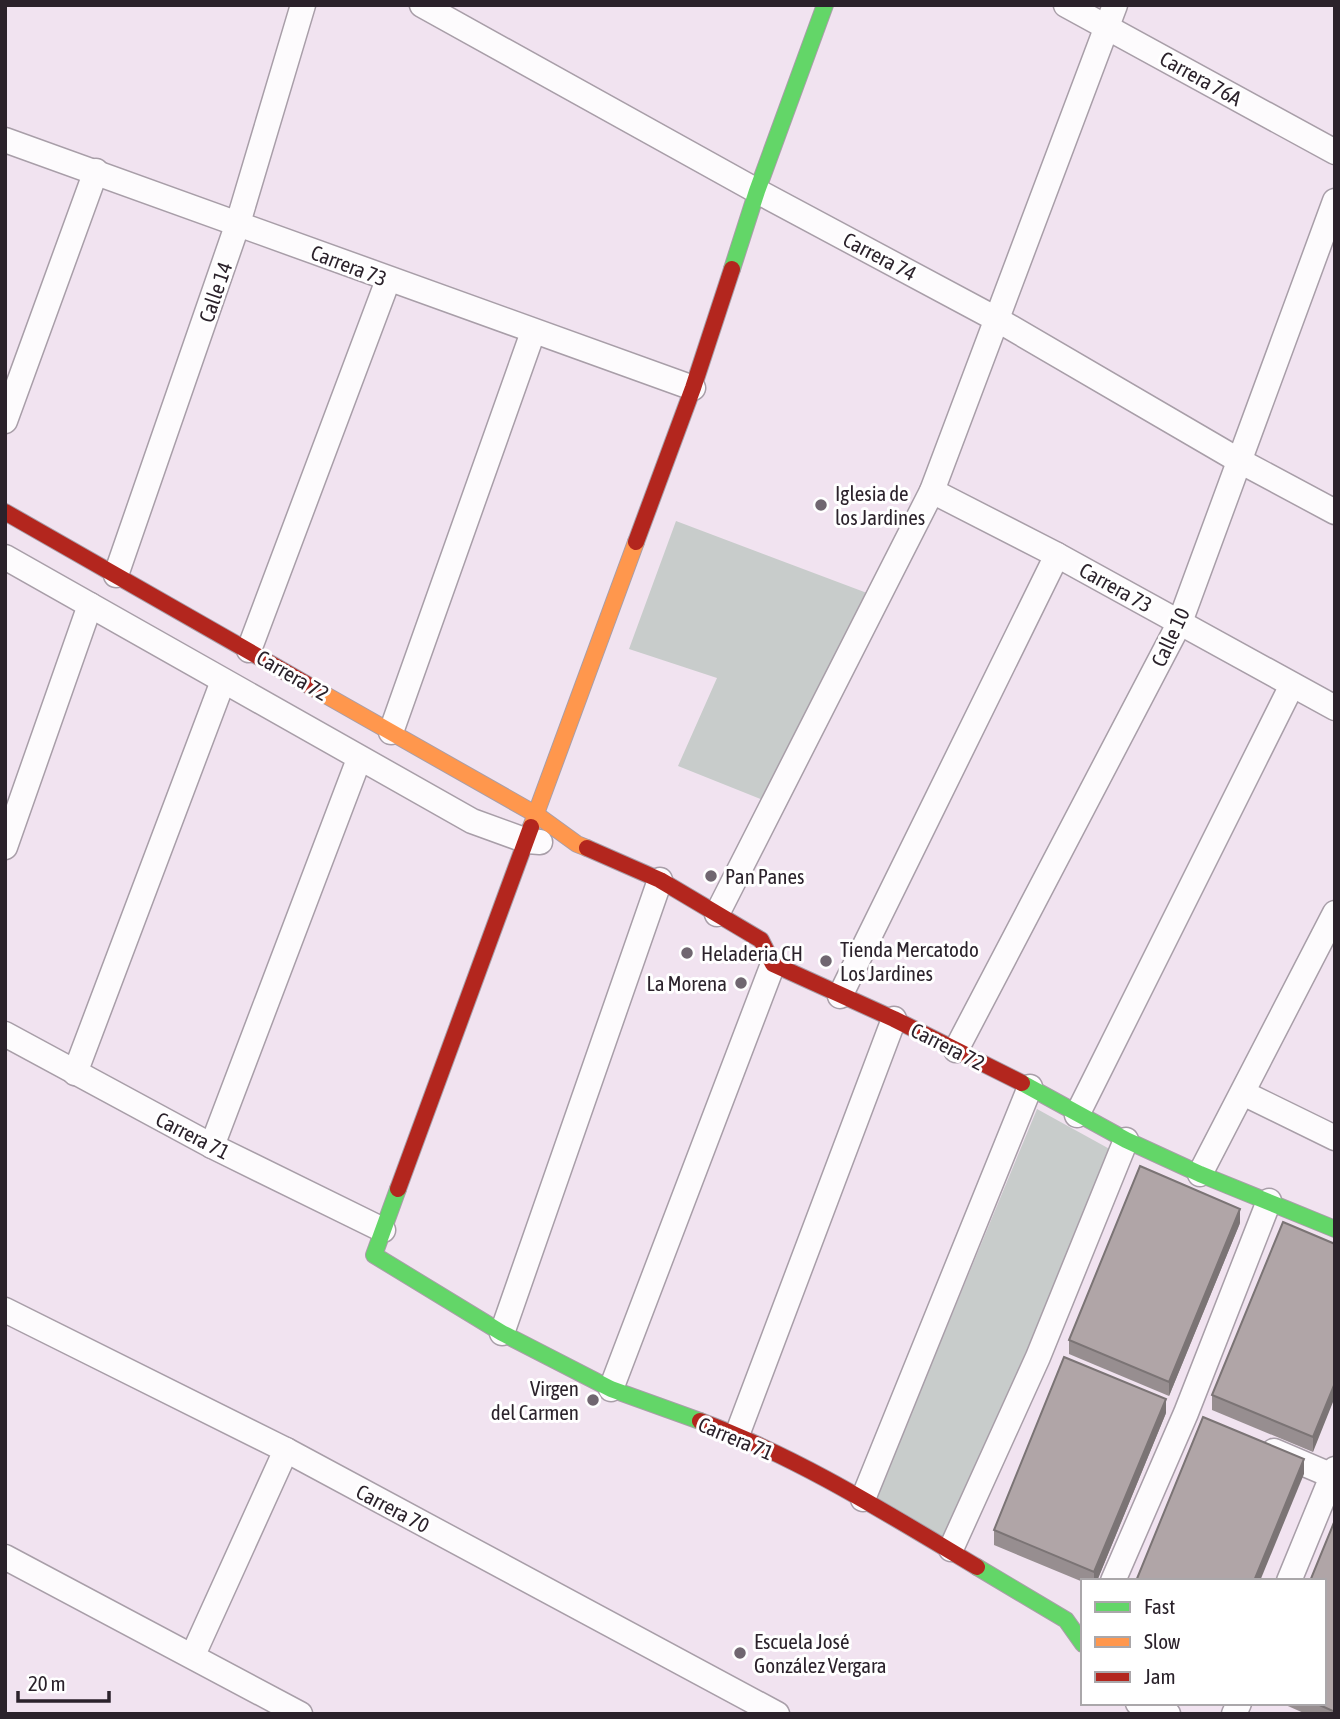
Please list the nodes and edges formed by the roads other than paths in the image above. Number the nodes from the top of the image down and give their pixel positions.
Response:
1 (303, 5) edge
2 (422, 5) edge
3 (825, 5) edge
4 (1066, 5) edge
5 (1111, 16) edge
6 (5, 139) edge
7 (1335, 152) edge
8 (96, 172) junction
9 (757, 191) junction
10 (1335, 201) edge
11 (239, 223) junction
12 (388, 279) junction
13 (998, 320) junction
14 (533, 332) junction
15 (693, 388) junction
16 (5, 421) edge
17 (1238, 460) junction
18 (932, 491) junction
19 (5, 512) edge
20 (1335, 512) edge
21 (1057, 555) junction
22 (5, 557) edge
23 (116, 575) junction
24 (90, 605) junction
25 (1180, 622) junction
26 (250, 650) junction
27 (223, 681) junction
28 (1292, 685) junction
29 (1335, 708) edge
30 (391, 732) junction
31 (359, 759) junction
32 (537, 815) junction
33 (527, 841) junction
34 (577, 844) junction
35 (5, 847) edge
36 (660, 880) junction
37 (1335, 913) edge
38 (717, 914) junction
39 (773, 964) junction
40 (840, 996) junction
41 (894, 1019) junction
42 (5, 1034) edge
43 (956, 1050) junction
44 (75, 1073) junction
45 (1030, 1087) junction
46 (1243, 1093) junction
47 (1077, 1115) junction
48 (1335, 1138) edge
49 (1126, 1140) junction
50 (212, 1146) junction
51 (1200, 1174) junction
52 (1269, 1201) junction
53 (1335, 1229) edge
54 (383, 1230) junction
55 (5, 1310) edge
56 (502, 1334) junction
57 (1038, 1356) junction
58 (1062, 1366) edge
59 (611, 1389) junction
60 (1161, 1404) edge
61 (1186, 1413) junction
62 (1210, 1424) edge
63 (737, 1435) junction
64 (1247, 1440) edge
65 (286, 1450) junction
66 (1334, 1474) edge
67 (863, 1499) junction
68 (951, 1549) junction
69 (5, 1557) edge
70 (1114, 1579) edge
71 (1290, 1579) edge
72 (1081, 1641) edge
73 (193, 1655) junction
74 (1143, 1705) edge
75 (300, 1714) edge
76 (777, 1714) edge
77 (1168, 1714) edge

1 - 11 street, Calle 14
2 - 9 street, Carrera 74
3 - 9 street
4 - 5 street, Carrera 76A
5 - 7 street, Carrera 76A
5 - 13 street
6 - 8 street, Carrera 73
8 - 11 street, Carrera 73
8 - 16 street
9 - 13 street, Carrera 74
9 - 15 street
10 - 17 street, Calle 10
11 - 12 street, Carrera 73
11 - 23 street, Calle 14
12 - 14 street, Carrera 73
12 - 26 street
13 - 17 street, Carrera 74
13 - 18 street
14 - 15 street, Carrera 73
14 - 30 street
15 - 32 street
17 - 20 street, Carrera 74
17 - 25 street, Calle 10
18 - 21 street, Carrera 73
18 - 38 street
19 - 23 street, Carrera 72
21 - 25 street, Carrera 73
21 - 40 street
22 - 24 street, Carrera 72
23 - 26 street, Carrera 72
24 - 27 street, Carrera 72
24 - 35 street
25 - 28 street, Carrera 73
25 - 43 street, Calle 10
26 - 30 street, Carrera 72
27 - 31 street, Carrera 72
27 - 44 street
28 - 29 street, Carrera 73
28 - 47 street
30 - 32 street, Carrera 72
31 - 33 street, Carrera 72
31 - 50 street
32 - 33 street
32 - 34 street, Carrera 72
33 - 34 street, Carrera 72
33 - 54 street
34 - 36 street, Carrera 72
36 - 38 street, Carrera 72
36 - 56 street
37 - 46 street
38 - 39 street, Carrera 72
39 - 40 street, Carrera 72
39 - 59 street
40 - 41 street, Carrera 72
41 - 43 street, Carrera 72
41 - 63 street
42 - 44 street, Carrera 71
43 - 45 street, Carrera 72
44 - 50 street, Carrera 71
45 - 47 street, Carrera 72
45 - 67 street
46 - 48 street
46 - 51 street
47 - 49 street, Carrera 72
49 - 51 street, Carrera 72
49 - 57 street
50 - 54 street, Carrera 71
51 - 52 street, Carrera 72
52 - 53 street, Carrera 72
52 - 61 street
54 - 56 street, Carrera 71
55 - 65 street, Carrera 70
56 - 59 street, Carrera 71
57 - 58 street
57 - 68 street
59 - 63 street, Carrera 71
60 - 61 street
61 - 62 street
61 - 70 street
63 - 67 street, Carrera 71
64 - 66 street
65 - 73 street
65 - 76 street, Carrera 70
66 - 71 street
67 - 68 street, Carrera 71
68 - 72 street, Carrera 71
69 - 73 street
73 - 75 street
74 - 77 street

